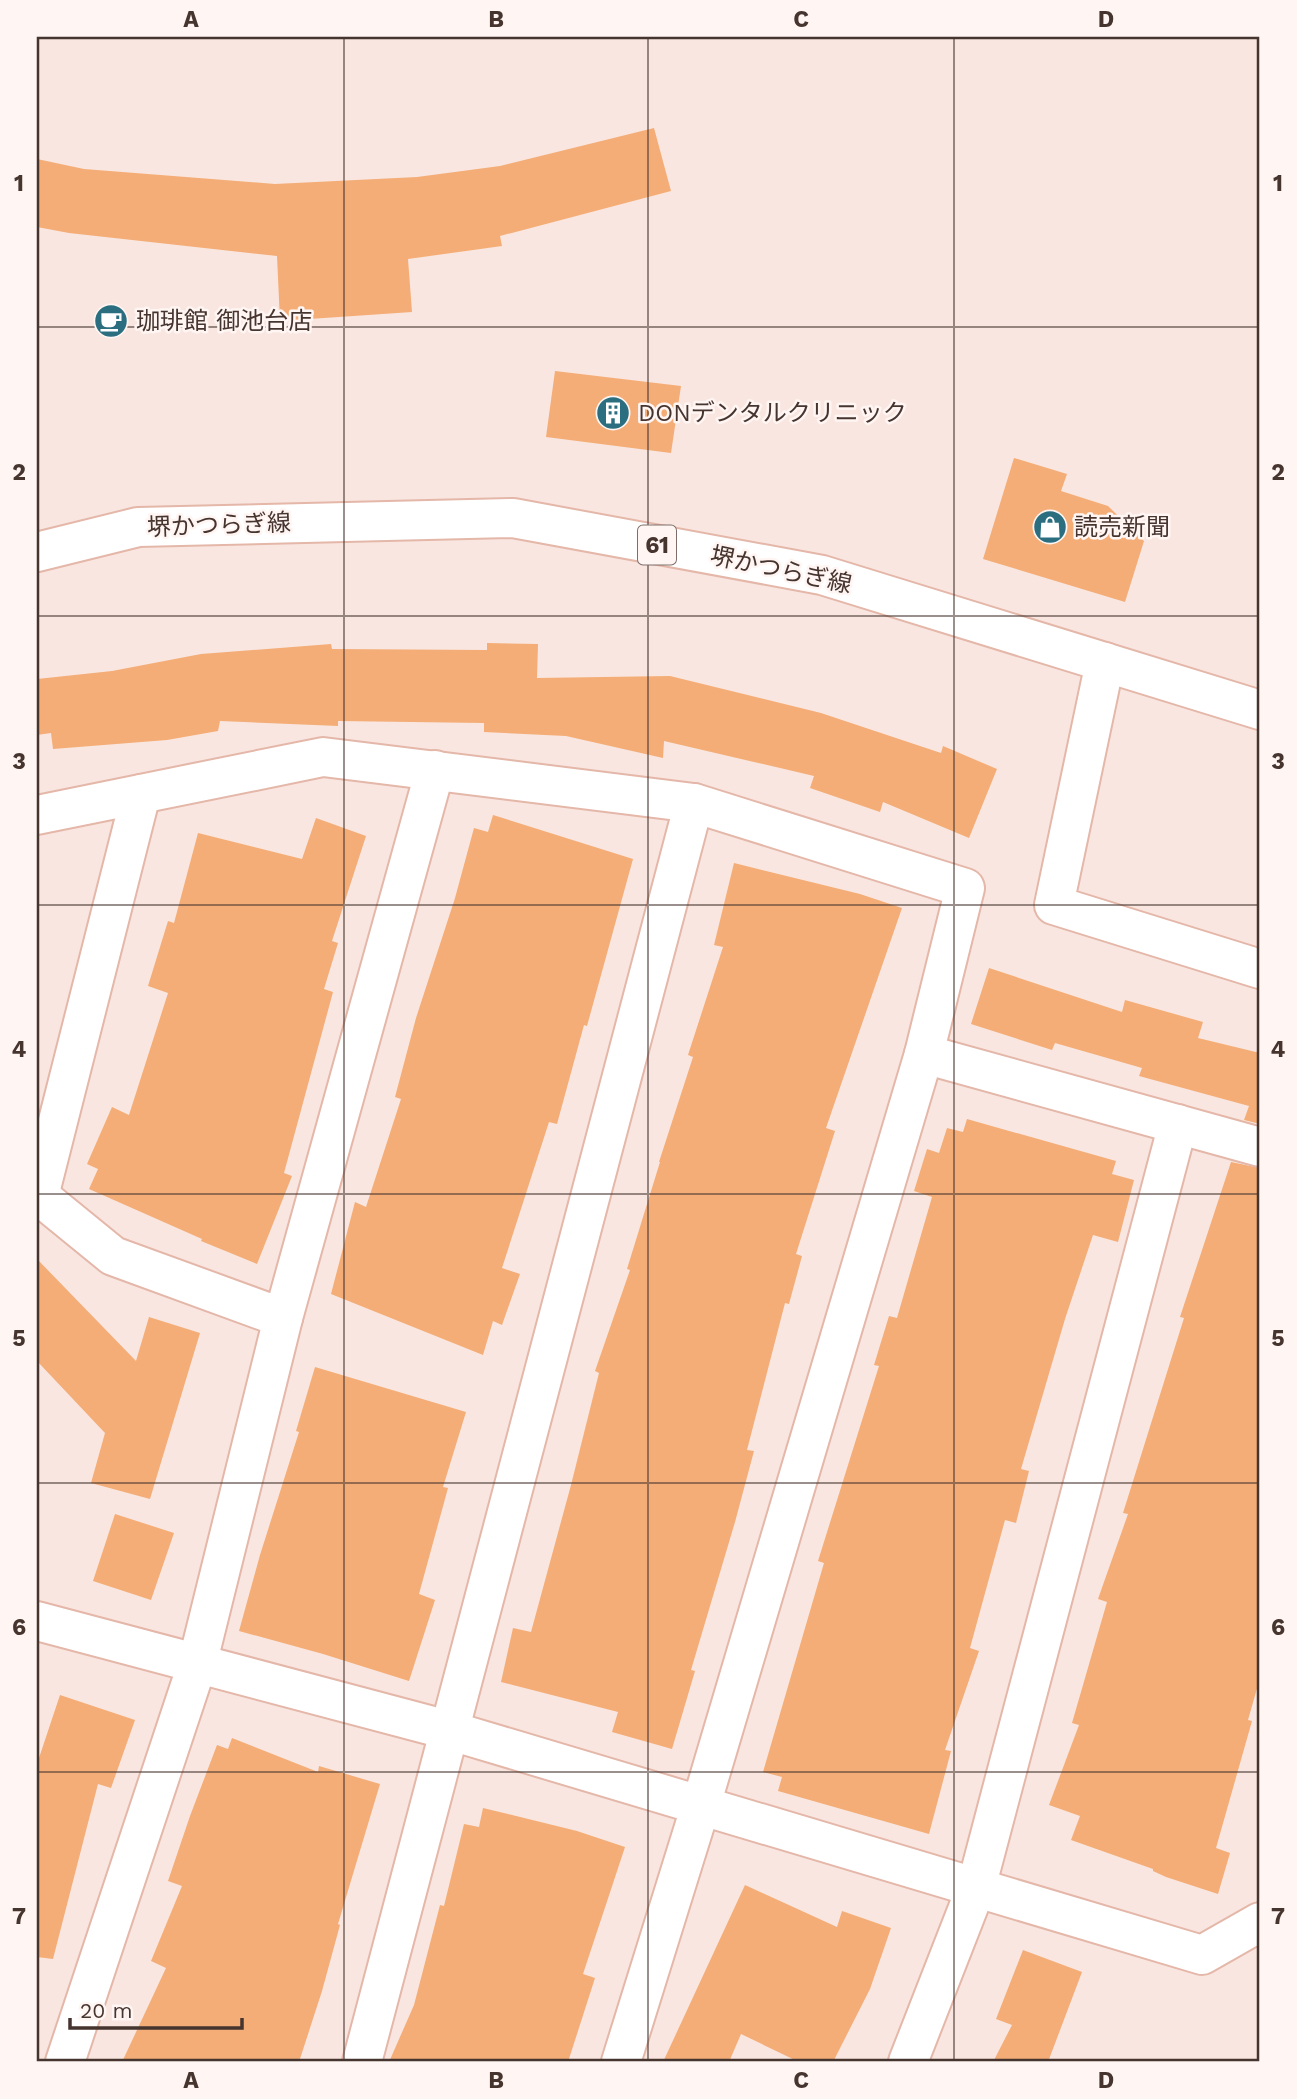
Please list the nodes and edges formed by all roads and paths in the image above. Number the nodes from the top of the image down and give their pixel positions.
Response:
1 (37, 552) edge
2 (1105, 662) junction
3 (1260, 710) edge
4 (435, 770) junction
5 (141, 794) junction
6 (694, 803) junction
7 (37, 815) edge
8 (1260, 969) edge
9 (924, 1054) junction
10 (1178, 1124) junction
11 (1260, 1147) edge
12 (38, 1195) edge
13 (283, 1318) junction
14 (37, 1621) edge
15 (197, 1665) junction
16 (448, 1730) junction
17 (701, 1805) junction
18 (976, 1888) junction
19 (1260, 1923) edge
20 (65, 2062) edge
21 (362, 2062) edge
22 (621, 2062) edge
23 (908, 2062) edge

1 - 2 street, 堺かつらぎ線 / 61
2 - 3 street, 堺かつらぎ線 / 61
2 - 8 street
4 - 5 street
4 - 6 street
4 - 13 street
5 - 7 street
5 - 12 street
6 - 9 street
6 - 16 street
9 - 10 street
9 - 17 street
10 - 11 street
10 - 18 street
12 - 13 street
13 - 15 street
14 - 15 street
15 - 16 street
15 - 20 street
16 - 17 street
16 - 21 street
17 - 18 street
17 - 22 street
18 - 19 street
18 - 23 street

